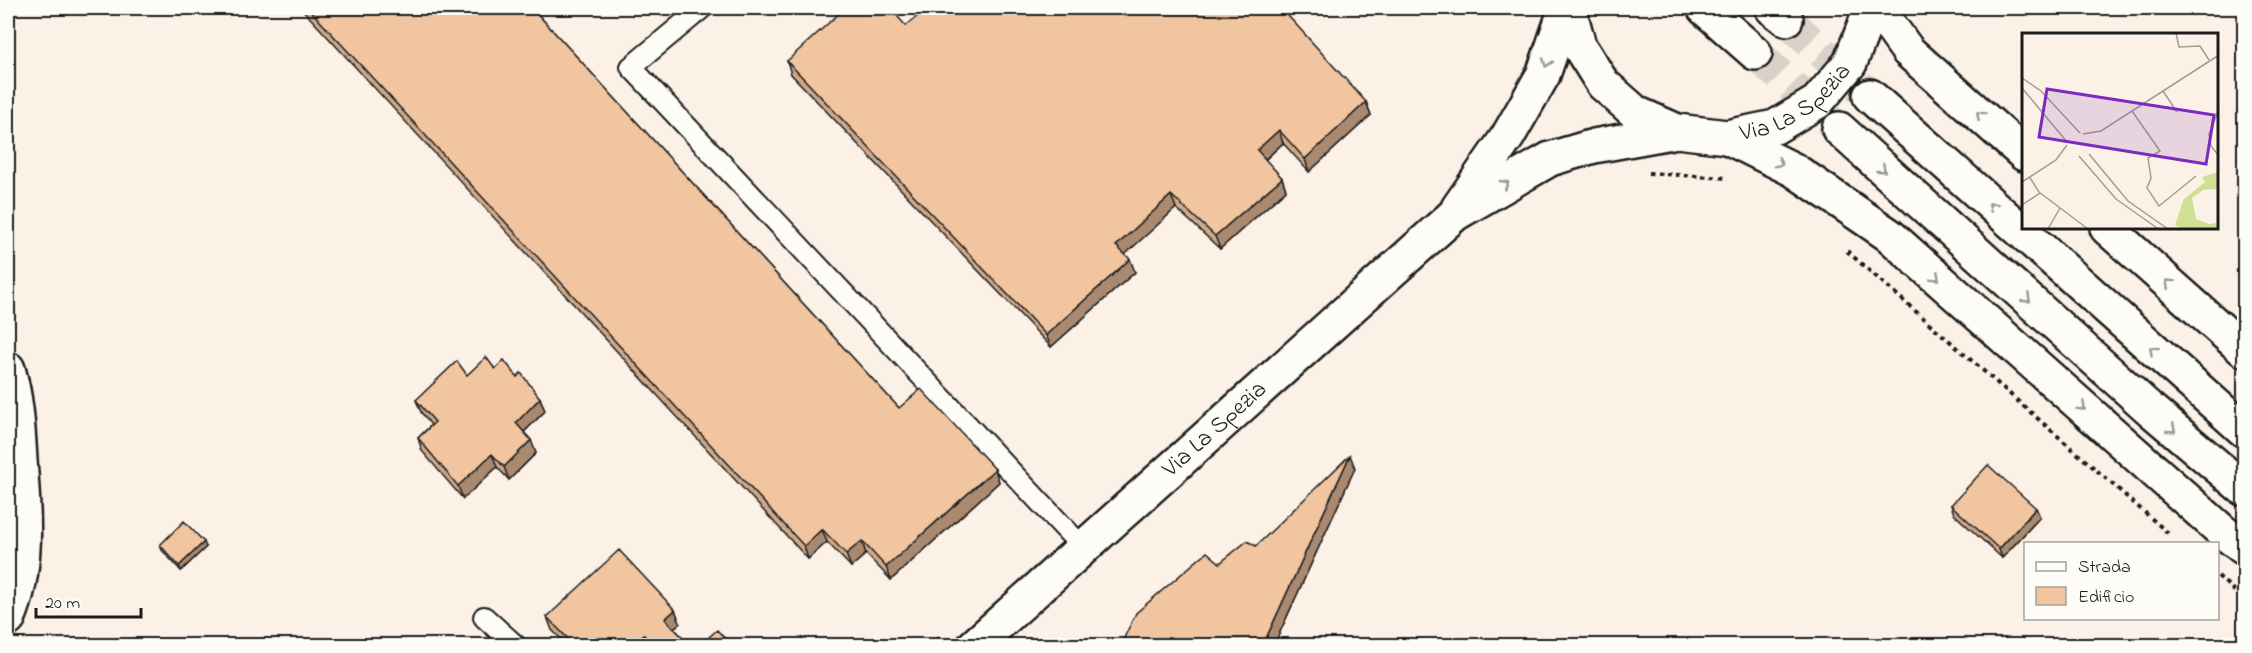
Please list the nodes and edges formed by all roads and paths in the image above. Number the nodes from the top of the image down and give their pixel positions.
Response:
1 (702, 8) edge
2 (1567, 8) edge
3 (1704, 8) edge
4 (1868, 8) edge
5 (1877, 8) edge
6 (1755, 53) tunnel mouth
7 (1870, 96) tunnel mouth
8 (1839, 129) tunnel mouth
9 (1677, 131) junction
10 (1726, 137) junction
11 (2022, 152) edge
12 (1645, 173) dead end
13 (1735, 181) dead end
14 (1455, 214) junction
15 (2109, 230) edge
16 (1843, 247) dead end
17 (2244, 350) edge
18 (8, 369) edge
19 (2244, 430) edge
20 (2244, 489) edge
21 (2171, 536) dead end
22 (1083, 548) junction
23 (2244, 548) edge
24 (2219, 578) edge
25 (2244, 600) edge
26 (484, 617) dead end
27 (8, 619) edge
28 (516, 645) edge
29 (974, 645) edge

1 - 22 lane
2 - 9 main road, Via La Spezia
2 -> 14 main road, Via La Spezia
3 - 6 main road
4 - 10 main road, Via La Spezia
11 -> 5 main road
19 -> 7 main road
8 -> 20 main road
9 - 10 main road, Via La Spezia
14 -> 9 main road, Via La Spezia
10 -> 23 main road
12 - 13 path
14 - 22 main road, Via La Spezia
17 -> 15 main road
16 - 21 path
18 - 27 main road
22 - 29 main road, Via La Spezia
24 - 25 path
26 - 28 lane

